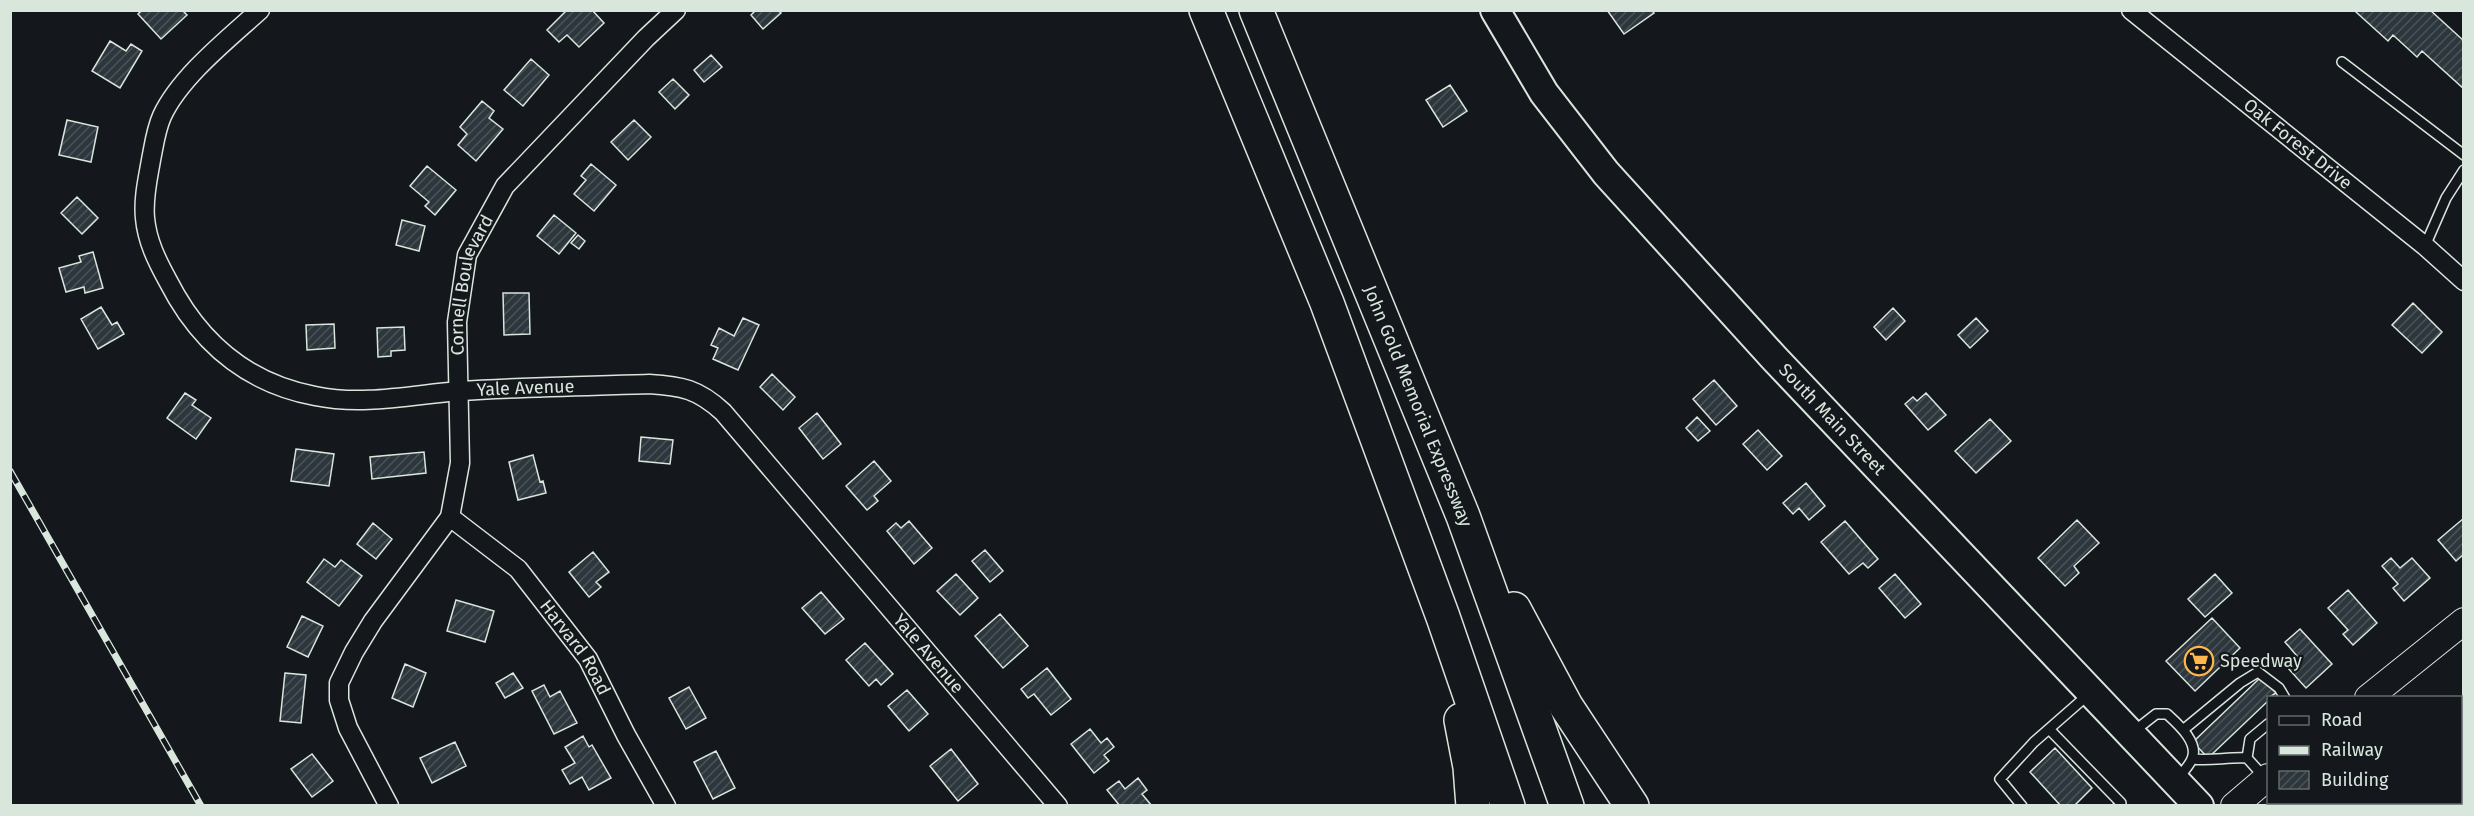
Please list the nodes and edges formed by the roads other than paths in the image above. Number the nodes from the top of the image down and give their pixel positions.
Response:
1 (260, 10) edge
2 (676, 10) edge
3 (1206, 10) edge
4 (1256, 10) edge
5 (1495, 10) edge
6 (2131, 10) edge
7 (2342, 62) dead end
8 (2463, 155) edge
9 (2463, 170) edge
10 (2426, 246) junction
11 (2463, 281) edge
12 (458, 392) junction
13 (1463, 516) junction
14 (450, 517) junction
15 (1443, 617) junction
16 (2463, 621) edge
17 (2092, 692) junction
18 (2284, 696) edge
19 (2370, 696) edge
20 (2267, 725) edge
21 (2049, 729) junction
22 (2183, 730) junction
23 (2131, 734) junction
24 (2247, 758) junction
25 (2193, 759) junction
26 (2267, 779) edge
27 (2267, 781) edge
28 (2175, 782) junction
29 (389, 806) edge
30 (666, 806) edge
31 (1058, 806) edge
32 (1473, 806) edge
33 (1508, 806) edge
34 (1567, 806) edge
35 (1632, 806) edge
36 (2022, 806) edge
37 (2118, 806) edge
38 (2199, 806) edge
39 (2234, 806) edge

1 - 12 street, Yale Avenue
2 - 12 street, Cornell Boulevard
3 - 15 highway
4 - 13 highway, John Gold Memorial Expressway
5 - 17 main road, South Main Street
6 - 10 street, Oak Forest Drive
7 - 8 lane
9 - 10 lane
10 - 11 street, Oak Forest Drive
12 - 14 street, Cornell Boulevard
12 - 31 street, Yale Avenue
13 - 34 highway, John Gold Memorial Expressway
13 - 35 highway
14 - 29 street, Cornell Boulevard
14 - 30 street, Harvard Road
15 - 32 highway
15 - 33 highway
16 - 19 main road
17 - 21 lane
17 - 23 main road, South Main Street
18 - 22 lane
20 - 24 lane
21 - 36 lane
21 - 37 lane
22 - 23 lane
22 - 25 lane
23 - 28 main road, South Main Street
24 - 25 lane
24 - 26 lane
25 - 28 lane
27 - 39 main road
28 - 38 main road, South Main Street

